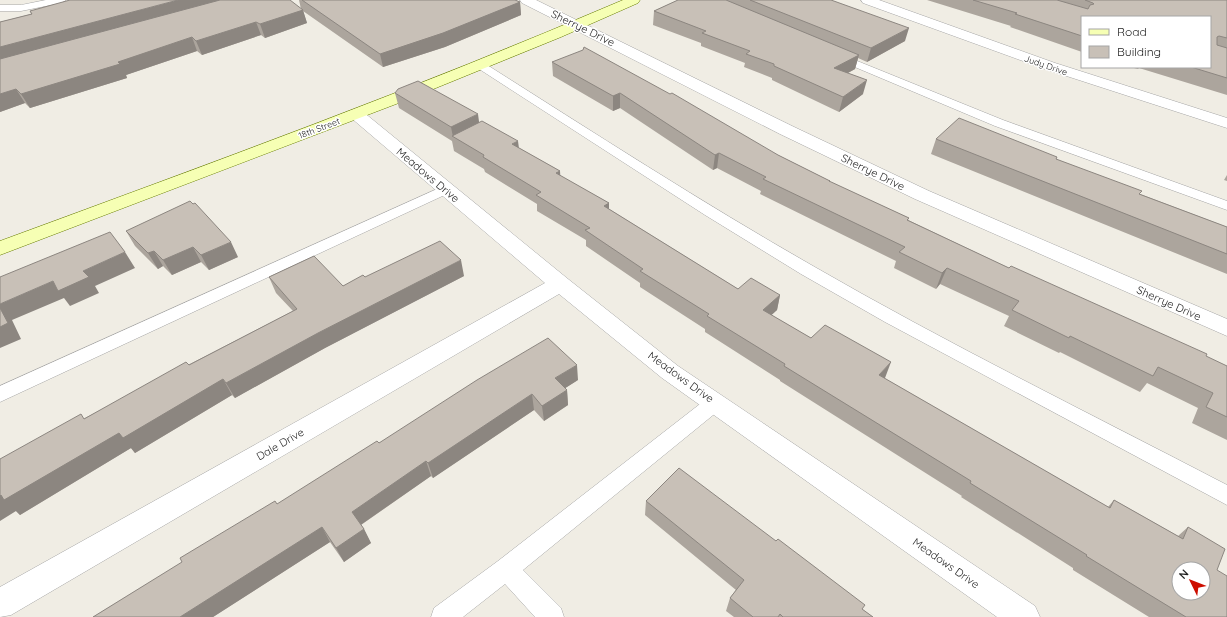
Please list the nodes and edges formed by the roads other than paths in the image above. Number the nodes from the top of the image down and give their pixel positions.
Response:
1 (61, 0) edge
2 (526, 0) edge
3 (634, 0) edge
4 (867, 0) edge
5 (0, 8) edge
6 (578, 25) junction
7 (823, 50) edge
8 (480, 65) junction
9 (356, 114) junction
10 (1227, 124) edge
11 (446, 189) junction
12 (1227, 206) edge
13 (0, 248) edge
14 (560, 284) junction
15 (1227, 328) edge
16 (0, 394) edge
17 (716, 402) junction
18 (1227, 496) edge
19 (506, 569) junction
20 (0, 604) edge
21 (443, 617) edge
22 (552, 617) edge
23 (1024, 617) edge

1 - 5 lane
2 - 6 street, Sherrye Drive
3 - 6 street, 18th Street
4 - 10 street, Judy Drive
6 - 8 street, 18th Street
6 - 15 street, Sherrye Drive
7 - 12 lane
8 - 9 street, 18th Street
8 - 18 lane
9 - 11 street, Meadows Drive
9 - 13 street, 18th Street
11 - 14 street, Meadows Drive
11 - 16 lane
14 - 17 street, Meadows Drive
14 - 20 street, Dale Drive
17 - 19 lane
17 - 23 street, Meadows Drive
19 - 21 lane
19 - 22 lane

